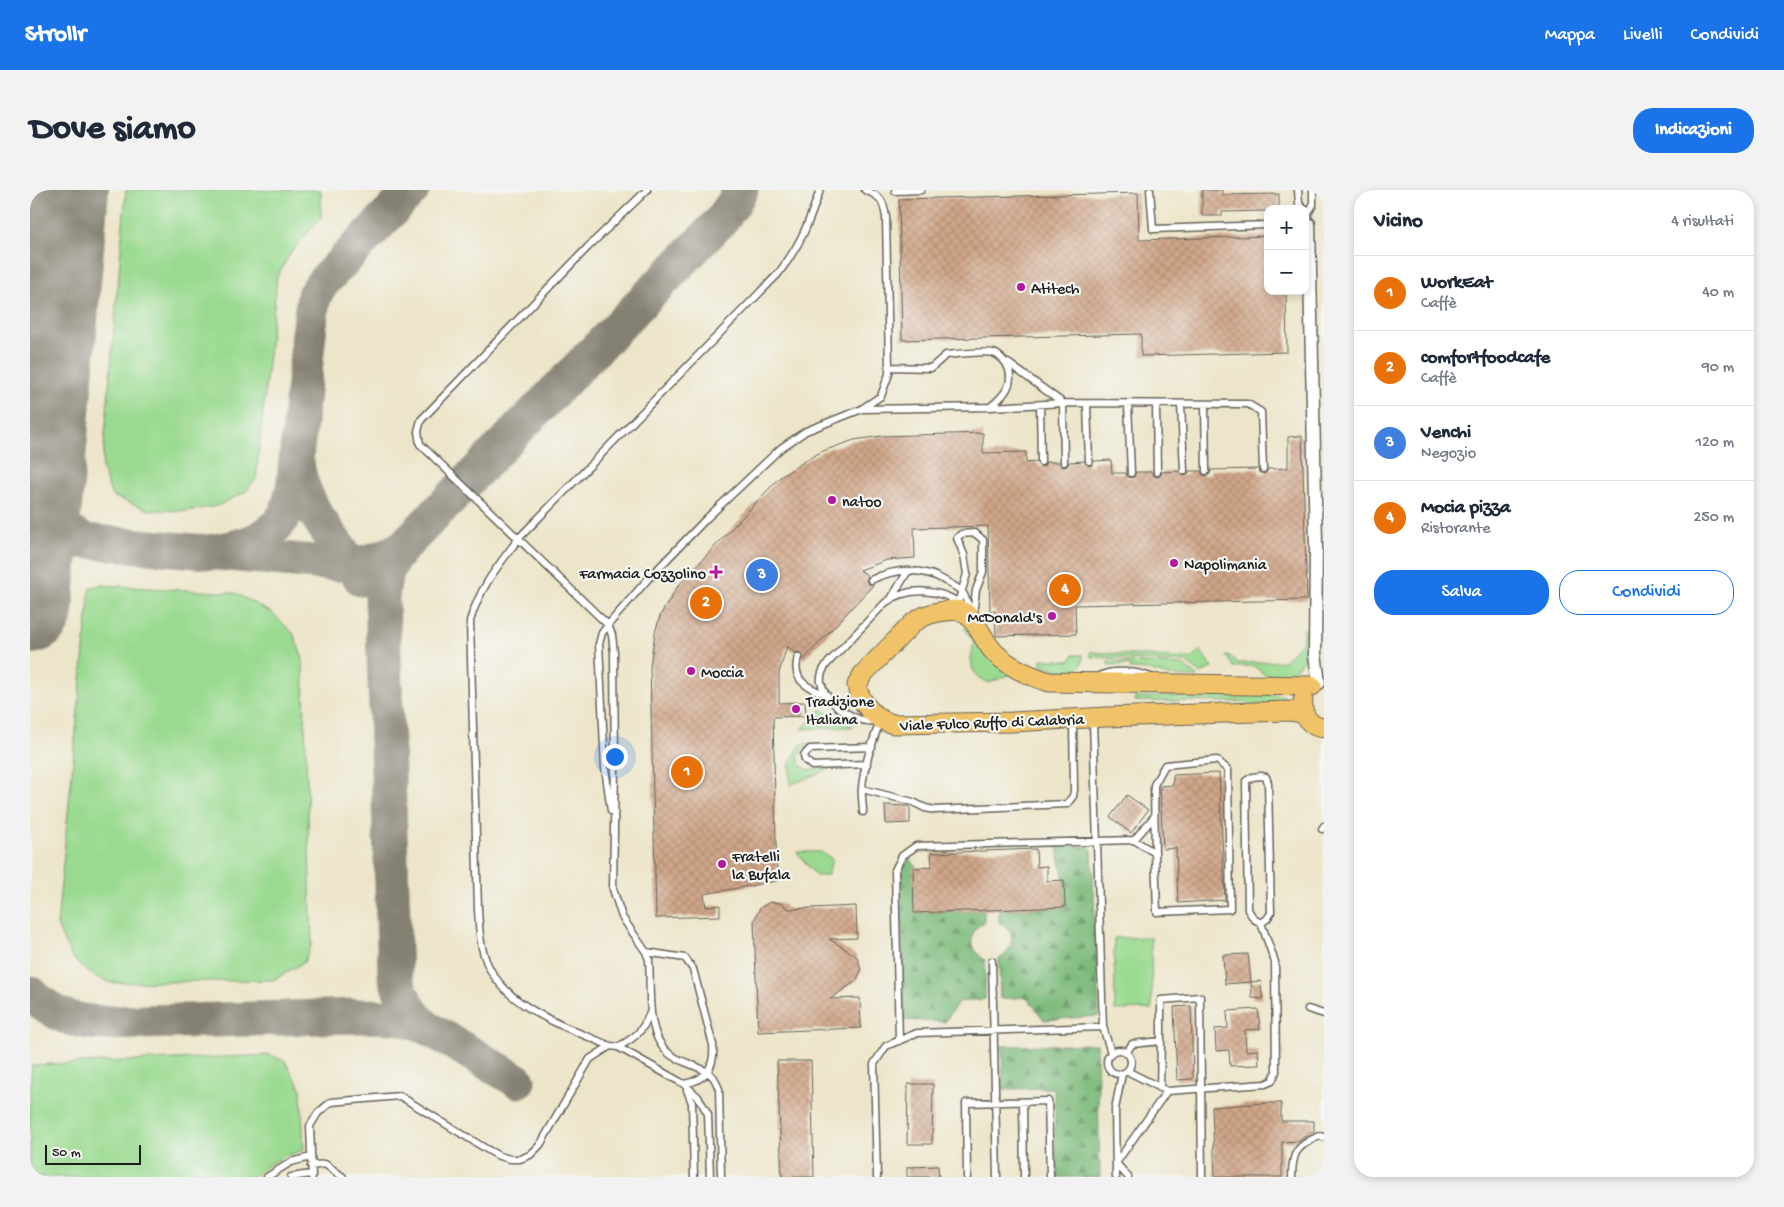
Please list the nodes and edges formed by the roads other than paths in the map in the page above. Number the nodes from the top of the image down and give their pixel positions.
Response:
1 (647, 190) edge
2 (820, 190) edge
3 (865, 190) edge
4 (873, 190) edge
5 (921, 190) edge
6 (1150, 190) edge
7 (1298, 190) edge
8 (1313, 190) edge
9 (894, 191) edge
10 (879, 196) junction
11 (1300, 205) edge
12 (1309, 212) edge
13 (1264, 225) edge
14 (1307, 250) edge
15 (1006, 362) junction
16 (889, 367) junction
17 (1063, 403) junction
18 (1087, 404) junction
19 (1128, 404) junction
20 (1156, 404) junction
21 (1181, 404) junction
22 (1205, 404) junction
23 (1040, 405) junction
24 (990, 407) junction
25 (862, 409) junction
26 (1089, 461) dead end
27 (1042, 462) dead end
28 (1064, 462) dead end
29 (1263, 469) dead end
30 (1184, 471) dead end
31 (1206, 471) dead end
32 (1157, 472) dead end
33 (1130, 473) dead end
34 (519, 538) junction
35 (908, 571) junction
36 (872, 580) dead end
37 (892, 598) junction
38 (965, 609) junction
39 (608, 625) junction
40 (798, 657) dead end
41 (1318, 684) edge
42 (827, 695) junction
43 (1304, 713) junction
44 (1072, 718) junction
45 (1093, 718) junction
46 (881, 720) junction
47 (1322, 730) edge
48 (872, 747) junction
49 (867, 764) junction
50 (862, 789) junction
51 (863, 812) dead end
52 (1154, 818) junction
53 (614, 832) junction
54 (1134, 840) junction
55 (1097, 841) junction
56 (1154, 853) junction
57 (1261, 923) junction
58 (646, 952) junction
59 (992, 961) dead end
60 (1308, 1009) dead end
61 (650, 1012) junction
62 (1324, 1014) edge
63 (1103, 1028) junction
64 (994, 1031) junction
65 (899, 1040) junction
66 (1161, 1041) junction
67 (610, 1046) junction
68 (618, 1047) junction
69 (1127, 1052) junction
70 (1111, 1053) junction
71 (1125, 1072) junction
72 (707, 1073) junction
73 (684, 1084) junction
74 (1160, 1088) junction
75 (1200, 1089) junction
76 (1167, 1091) junction
77 (1023, 1102) junction
78 (996, 1103) junction
79 (1324, 1137) edge
80 (311, 1157) junction
81 (1116, 1163) junction
82 (311, 1166) junction
83 (311, 1175) edge
84 (267, 1177) edge
85 (291, 1177) edge
86 (344, 1177) edge
87 (694, 1177) edge
88 (710, 1177) edge
89 (721, 1177) edge
90 (877, 1177) edge
91 (967, 1177) edge
92 (997, 1177) edge
93 (1024, 1177) edge
94 (1050, 1177) edge
95 (1116, 1177) edge
96 (1128, 1177) edge
97 (1202, 1177) edge
98 (1292, 1177) edge

1 - 34 lane
2 - 34 lane
3 - 10 lane
4 - 10 lane
5 - 9 lane
6 - 13 lane
7 - 11 lane
8 - 12 lane
10 - 16 lane
14 - 41 street
15 - 16 lane
15 - 17 lane
15 - 24 lane
16 - 25 lane
17 - 18 lane
17 - 23 lane
17 - 28 lane
18 - 19 lane
18 - 26 lane
19 - 20 lane
19 - 33 lane
20 - 21 lane
20 - 32 lane
21 - 22 lane
21 - 30 lane
22 - 29 lane
22 - 31 lane
23 - 24 lane
23 - 27 lane
24 - 25 lane
25 - 39 lane
34 - 39 lane
34 - 67 lane
35 - 36 lane
35 - 37 lane
35 - 38 lane
37 - 38 lane
37 - 42 lane
38 - 38 lane
38 - 41 main road
38 - 46 main road, Viale Fulco Ruffo di Calabria
39 - 53 lane
39 - 53 lane
40 - 42 lane
41 - 43 main road
42 - 46 lane
43 - 45 main road, Viale Fulco Ruffo di Calabria
43 - 47 main road
44 - 45 main road, Viale Fulco Ruffo di Calabria
44 - 46 main road, Viale Fulco Ruffo di Calabria
44 - 50 lane
45 - 55 lane
46 - 48 lane
48 - 49 lane
48 - 49 lane
49 - 50 lane
50 - 51 lane
52 - 54 lane
52 - 56 lane
52 - 56 lane
53 - 58 lane
54 - 55 lane
54 - 56 lane
55 - 63 lane
55 - 65 lane
57 - 57 lane
57 - 75 lane
58 - 61 lane
58 - 72 lane
59 - 64 lane
60 - 62 lane
61 - 68 lane
61 - 72 lane
63 - 64 lane
63 - 70 lane
64 - 65 lane
64 - 78 lane
65 - 90 lane
66 - 69 lane
66 - 74 lane
66 - 75 lane
67 - 68 lane
67 - 80 lane
68 - 73 lane
69 - 70 lane
69 - 71 lane
70 - 71 lane
71 - 74 lane
71 - 81 lane
72 - 73 lane
72 - 89 lane
73 - 87 lane
73 - 88 lane
74 - 76 lane
75 - 76 lane
75 - 97 lane
76 - 81 lane
77 - 78 lane
77 - 93 lane
77 - 94 lane
78 - 91 lane
78 - 92 lane
79 - 98 lane
80 - 82 lane
80 - 84 lane
81 - 95 lane
81 - 96 lane
82 - 83 lane
82 - 86 lane
83 - 85 lane

